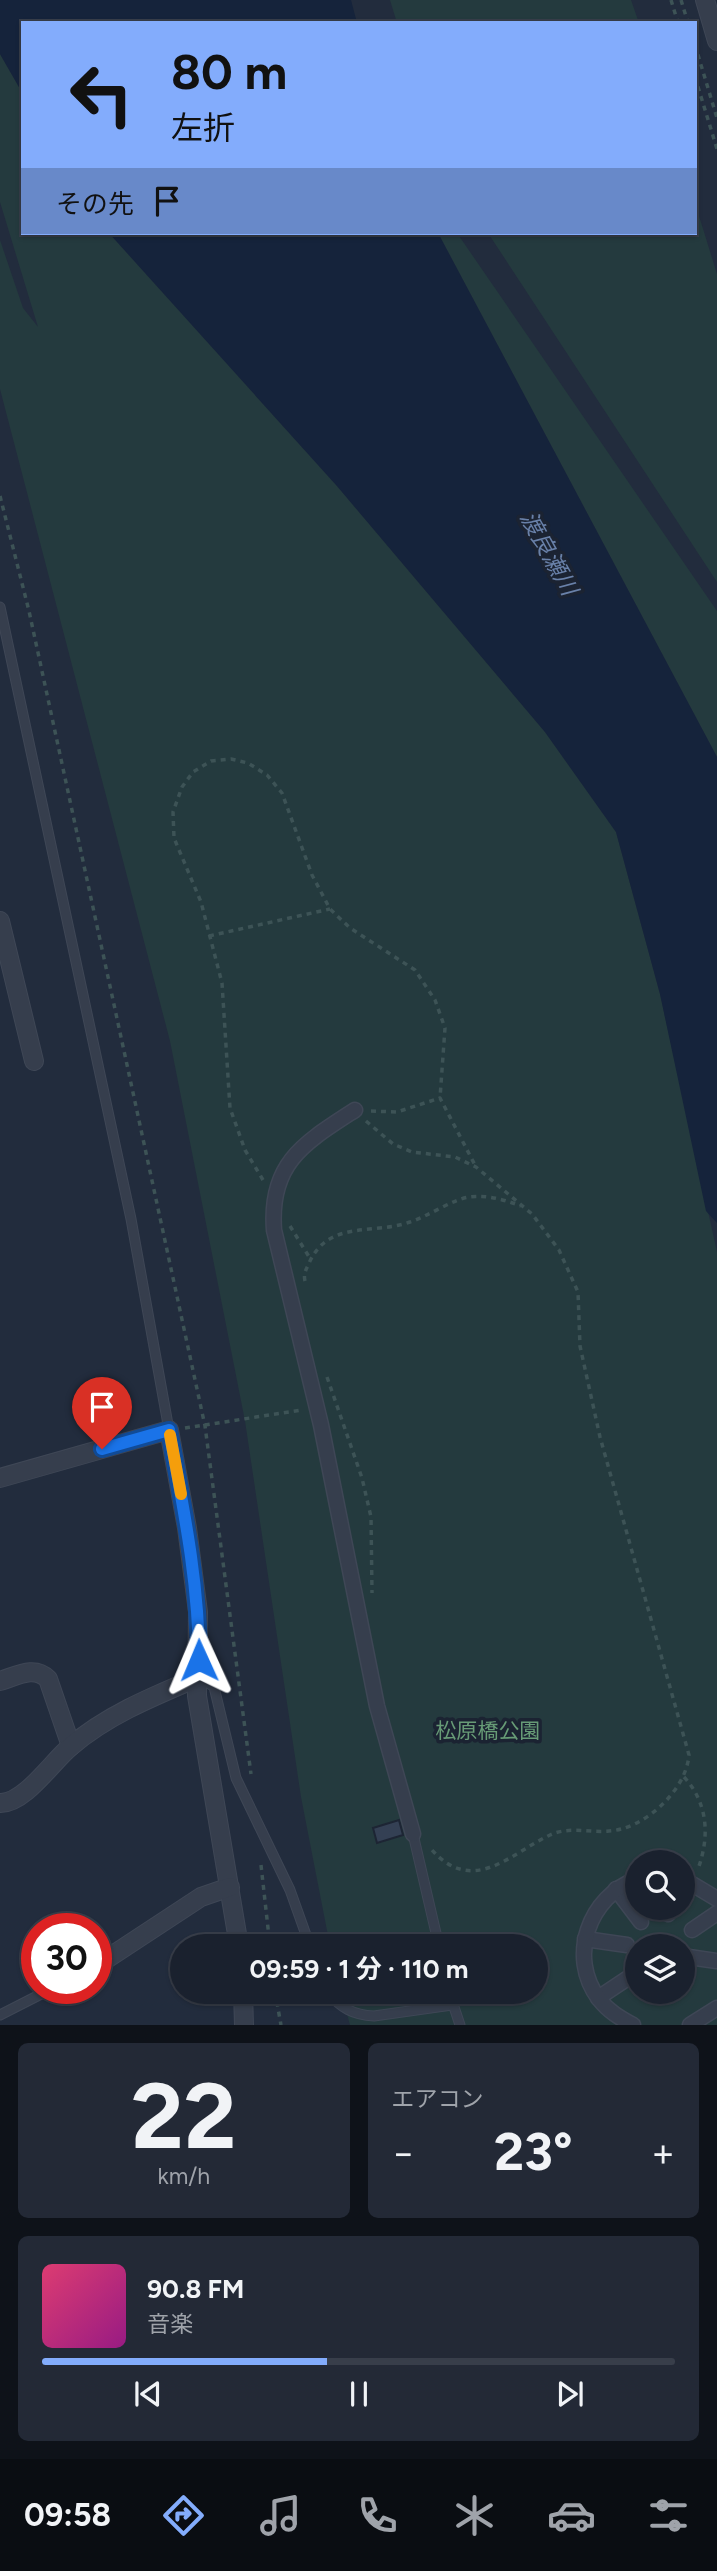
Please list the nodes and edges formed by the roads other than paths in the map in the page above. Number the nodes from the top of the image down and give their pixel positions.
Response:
1 (705, 0) edge
2 (717, 41) edge
3 (0, 607) edge
4 (0, 921) edge
5 (4, 956) edge
6 (34, 1060) dead end
7 (355, 1110) road end
8 (169, 1430) junction
9 (0, 1478) edge
10 (199, 1677) junction
11 (0, 1681) edge
12 (71, 1746) junction
13 (0, 1803) edge
14 (414, 1834) joint
15 (625, 1885) edge
16 (695, 1885) edge
17 (230, 1887) junction
18 (616, 1889) junction
19 (717, 1899) edge
20 (717, 1913) edge
21 (641, 1922) dead end
22 (692, 1930) dead end
23 (237, 1934) edge
24 (305, 1934) edge
25 (436, 1934) edge
26 (585, 1938) junction
27 (625, 1945) edge
28 (112, 1955) edge
29 (695, 1958) edge
30 (717, 1961) edge
31 (625, 1980) edge
32 (598, 1998) junction
33 (22, 2004) edge
34 (243, 2004) edge
35 (338, 2004) edge
36 (452, 2005) joint
37 (717, 2008) edge
38 (0, 2015) edge
39 (244, 2025) edge
40 (460, 2025) edge
41 (633, 2025) edge
42 (690, 2025) edge

1 - 2 street
3 - 8 lane
4 - 5 street
5 - 6 street
7 - 14 street
8 - 9 street
8 - 10 street
10 - 12 street
10 - 17 street
10 - 24 lane
11 - 12 street
12 - 13 street
14 - 25 lane
15 - 18 street
16 - 19 street
17 - 23 street
17 - 28 street
18 - 21 street
18 - 26 street
20 - 22 street
26 - 27 street
26 - 32 street
29 - 30 street
31 - 32 street
32 - 41 street
33 - 38 lane
34 - 39 street
35 - 36 lane
36 - 40 lane
37 - 42 street

